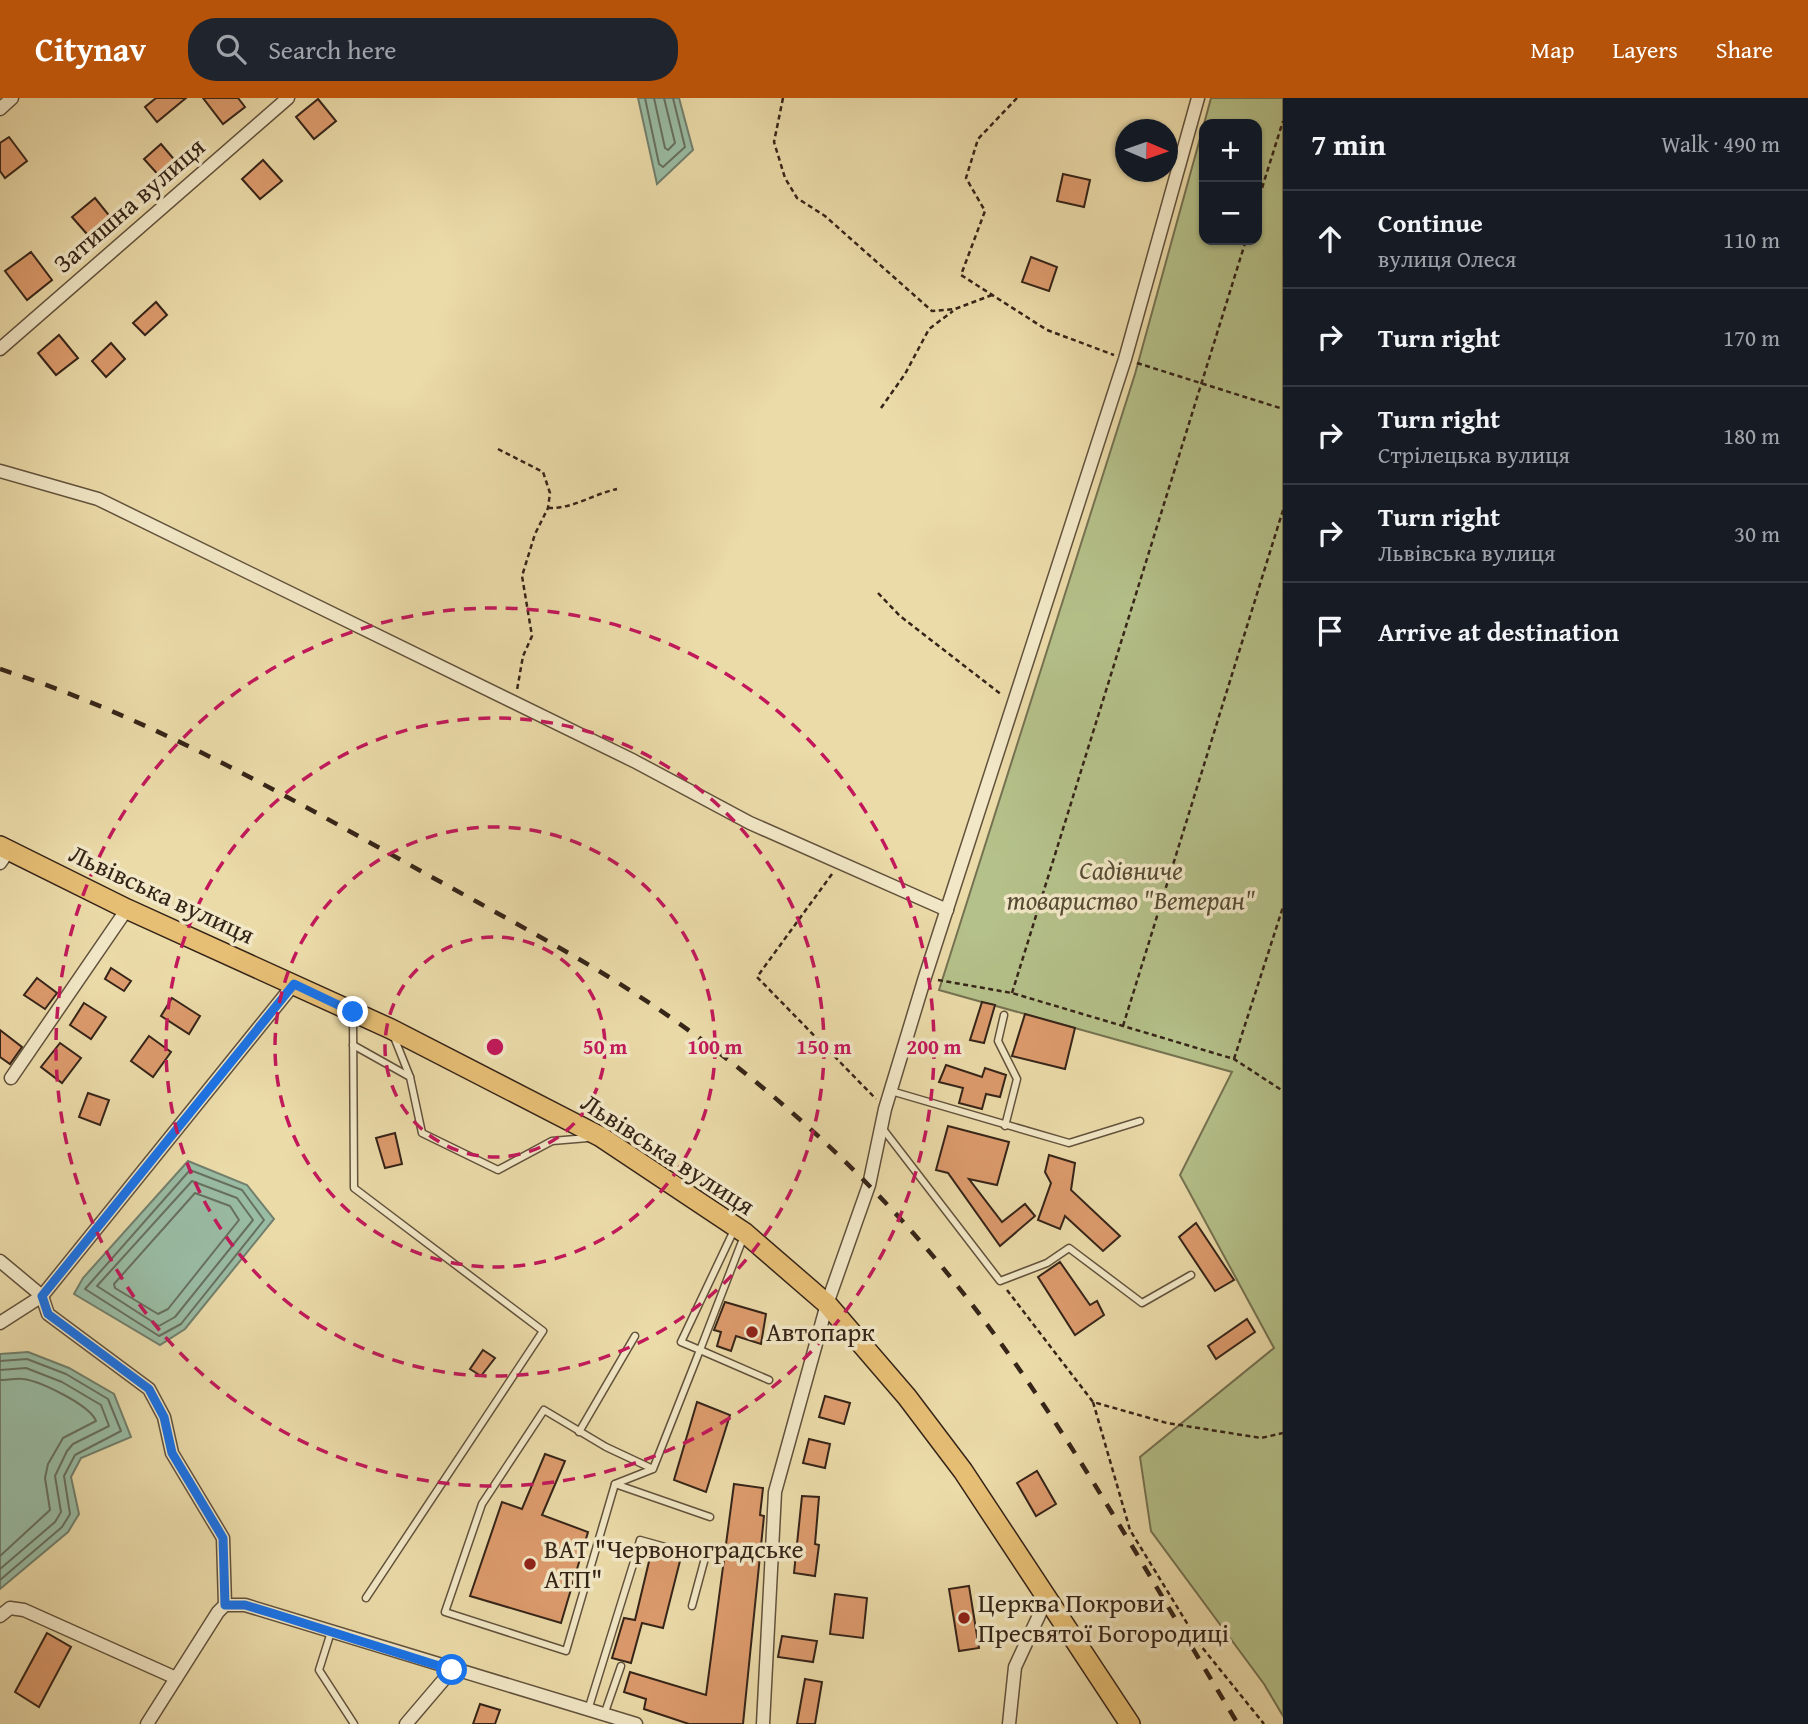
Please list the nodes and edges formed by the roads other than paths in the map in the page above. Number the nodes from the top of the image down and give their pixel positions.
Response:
1 (12, 98) edge
2 (288, 98) edge
3 (1198, 98) edge
4 (0, 108) edge
5 (0, 349) edge
6 (0, 471) edge
7 (3, 853) edge
8 (127, 909) junction
9 (947, 910) junction
10 (294, 984) junction
11 (353, 1012) junction
12 (1004, 1015) dead end
13 (391, 1029) junction
14 (354, 1045) junction
15 (410, 1077) junction
16 (11, 1078) dead end
17 (891, 1091) junction
18 (1140, 1121) dead end
19 (1005, 1126) junction
20 (883, 1129) junction
21 (601, 1137) junction
22 (740, 1230) junction
23 (0, 1261) edge
24 (1191, 1275) dead end
25 (42, 1296) junction
26 (827, 1304) junction
27 (0, 1323) edge
28 (635, 1336) dead end
29 (700, 1350) junction
30 (769, 1381) dead end
31 (579, 1432) junction
32 (653, 1469) junction
33 (615, 1484) junction
34 (710, 1517) dead end
35 (598, 1543) junction
36 (636, 1555) junction
37 (1048, 1596) junction
38 (366, 1598) dead end
39 (225, 1605) junction
40 (692, 1606) dead end
41 (0, 1616) edge
42 (331, 1632) junction
43 (621, 1666) dead end
44 (452, 1670) junction
45 (176, 1678) junction
46 (588, 1710) junction
47 (604, 1715) junction
48 (622, 1722) edge
49 (147, 1724) edge
50 (354, 1724) edge
51 (406, 1724) edge
52 (636, 1724) edge
53 (763, 1724) edge
54 (1009, 1724) edge
55 (1130, 1724) edge

1 - 4 street
2 - 5 street, Затишна вулиця
3 - 9 street
6 - 9 street
7 - 8 main road, Львівська вулиця
8 - 10 main road, Львівська вулиця
8 - 16 street
9 - 17 street
10 - 11 main road, Львівська вулиця
10 - 25 street
11 - 13 main road, Львівська вулиця
11 - 14 lane
12 - 19 lane
13 - 15 lane
13 - 21 main road, Львівська вулиця
14 - 15 lane
14 - 38 lane
15 - 21 lane
17 - 19 lane
17 - 20 street
18 - 19 lane
20 - 24 lane
20 - 26 street
21 - 22 main road, Львівська вулиця
22 - 26 main road, Львівська вулиця
22 - 29 lane
22 - 29 lane
23 - 25 street
25 - 27 street
25 - 39 street
26 - 37 main road, Львівська вулиця
26 - 53 street
28 - 31 lane
29 - 30 lane
29 - 32 lane
31 - 32 lane
31 - 35 lane
32 - 33 lane
33 - 34 lane
33 - 35 lane
35 - 36 lane
36 - 40 lane
36 - 46 lane
37 - 54 street
37 - 55 main road, Львівська вулиця
39 - 42 street
39 - 45 street
41 - 45 street
42 - 44 street
42 - 50 lane
43 - 47 lane
44 - 46 street
44 - 51 street
45 - 49 street
46 - 47 street
47 - 48 street
48 - 52 street

